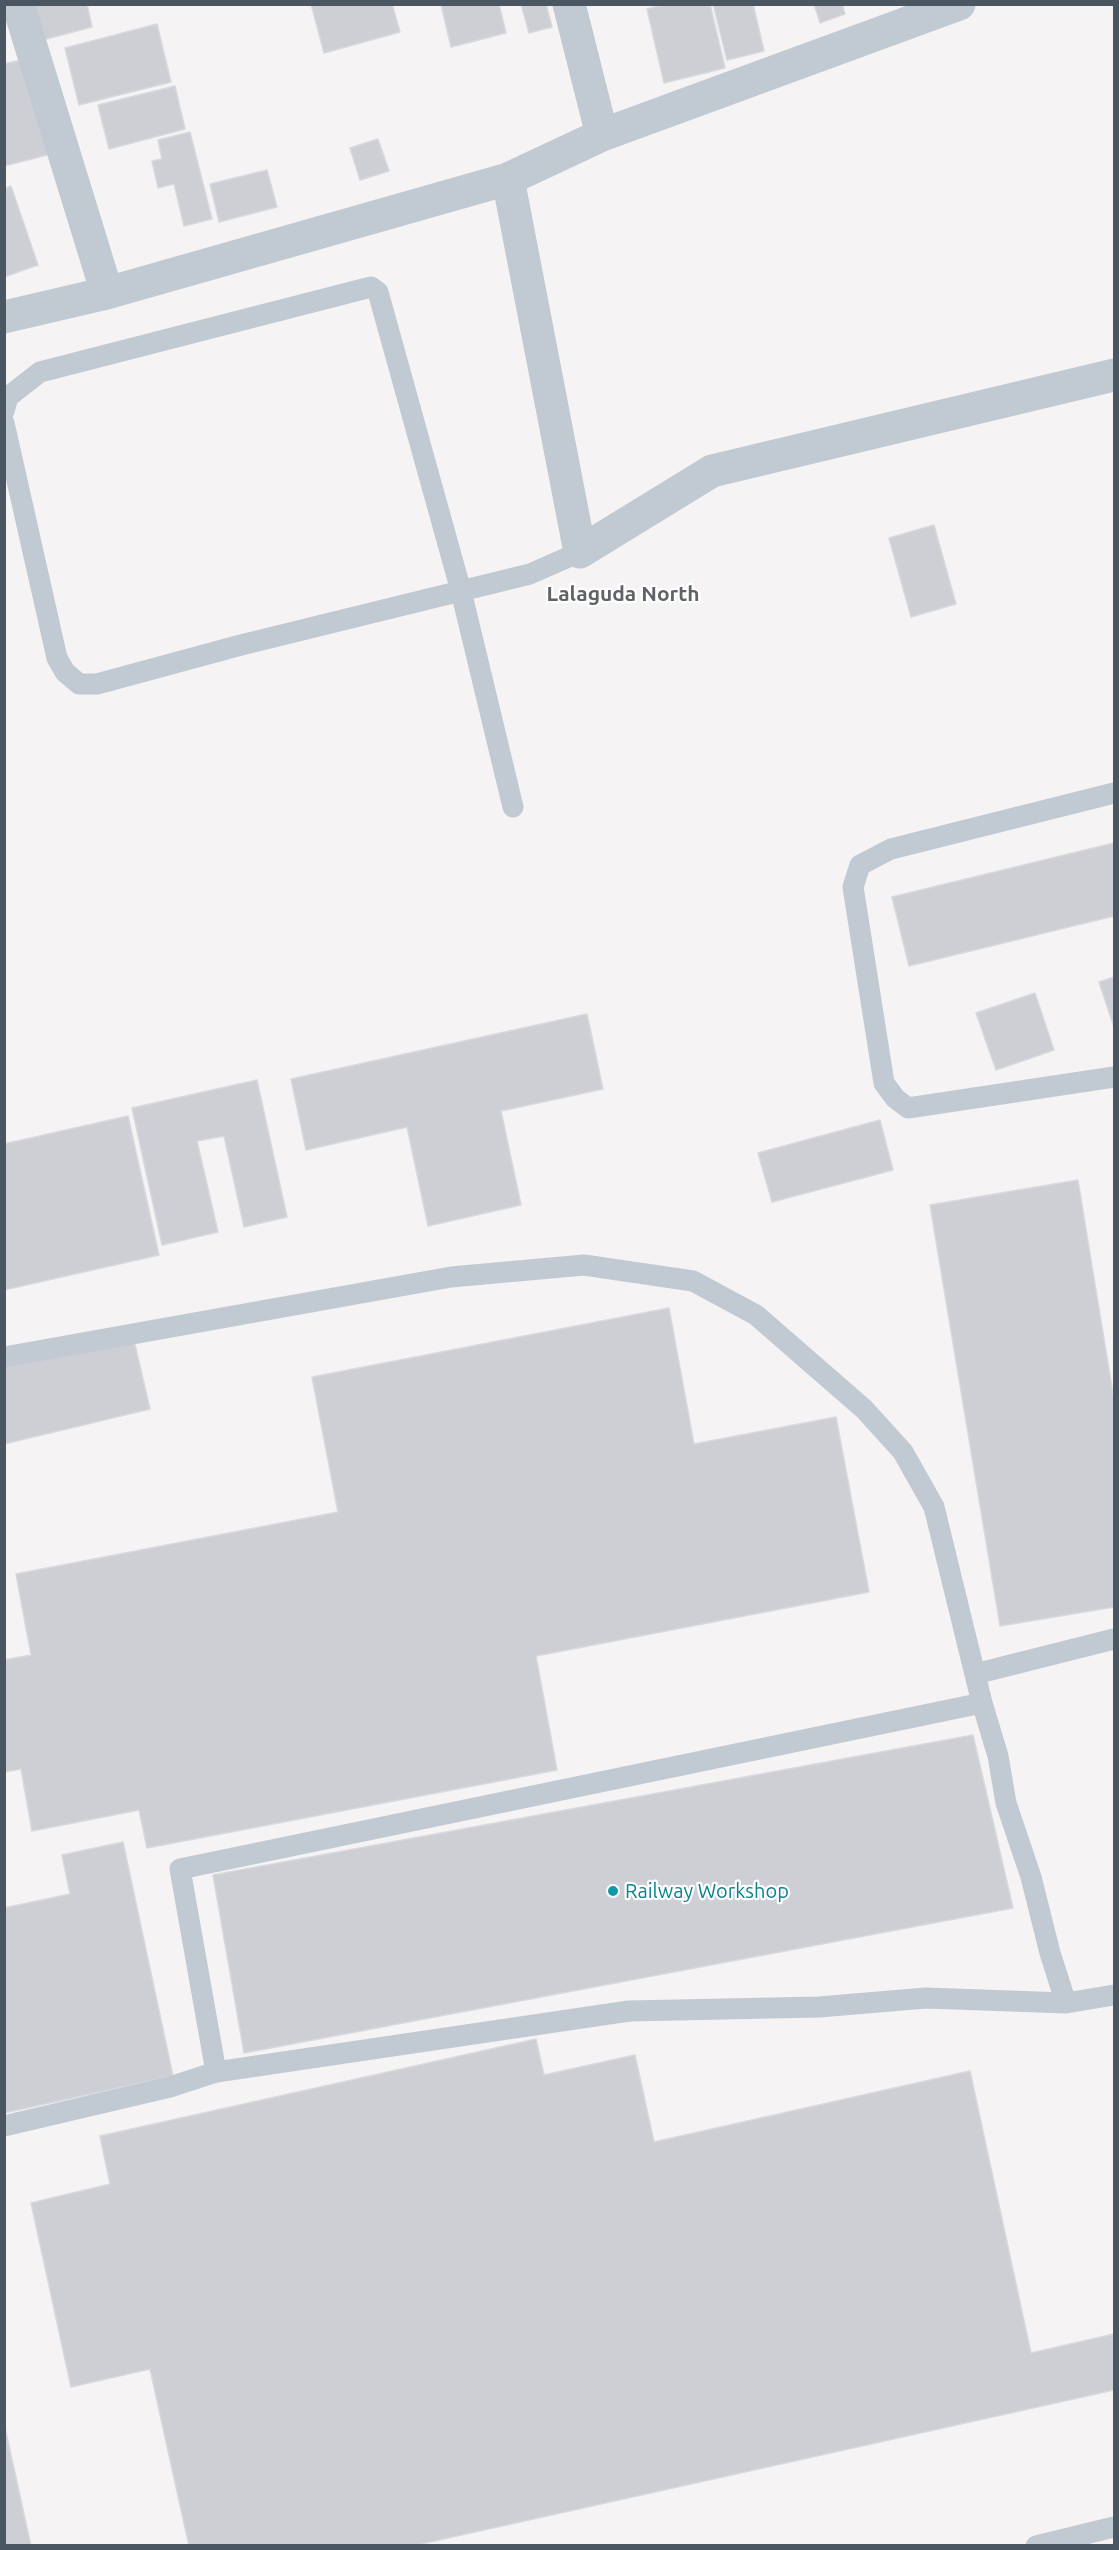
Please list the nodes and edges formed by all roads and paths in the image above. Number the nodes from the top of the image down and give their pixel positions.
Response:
1 (18, 4) edge
2 (569, 4) edge
3 (959, 4) edge
4 (913, 13) edge
5 (602, 135) junction
6 (508, 179) junction
7 (107, 293) junction
8 (4, 317) edge
9 (1114, 375) edge
10 (4, 411) edge
11 (4, 423) edge
12 (580, 552) junction
13 (461, 591) junction
14 (1114, 793) edge
15 (513, 807) dead end
16 (1114, 1077) edge
17 (4, 1357) edge
18 (1114, 1639) edge
19 (975, 1674) junction
20 (982, 1703) junction
21 (1114, 1995) edge
22 (1066, 2003) junction
23 (216, 2072) junction
24 (4, 2126) edge
25 (1114, 2528) edge
26 (1036, 2546) edge

1 - 7 street
2 - 5 street
3 - 4 street
4 - 5 street
5 - 6 street
6 - 7 street
6 - 12 street
7 - 8 street
9 - 12 street
10 - 13 lane
11 - 13 lane
12 - 13 lane
13 - 15 lane
14 - 16 lane
17 - 19 lane
18 - 19 lane
19 - 20 lane
20 - 22 lane
20 - 23 lane
21 - 22 lane
22 - 23 lane
23 - 24 lane
25 - 26 lane

